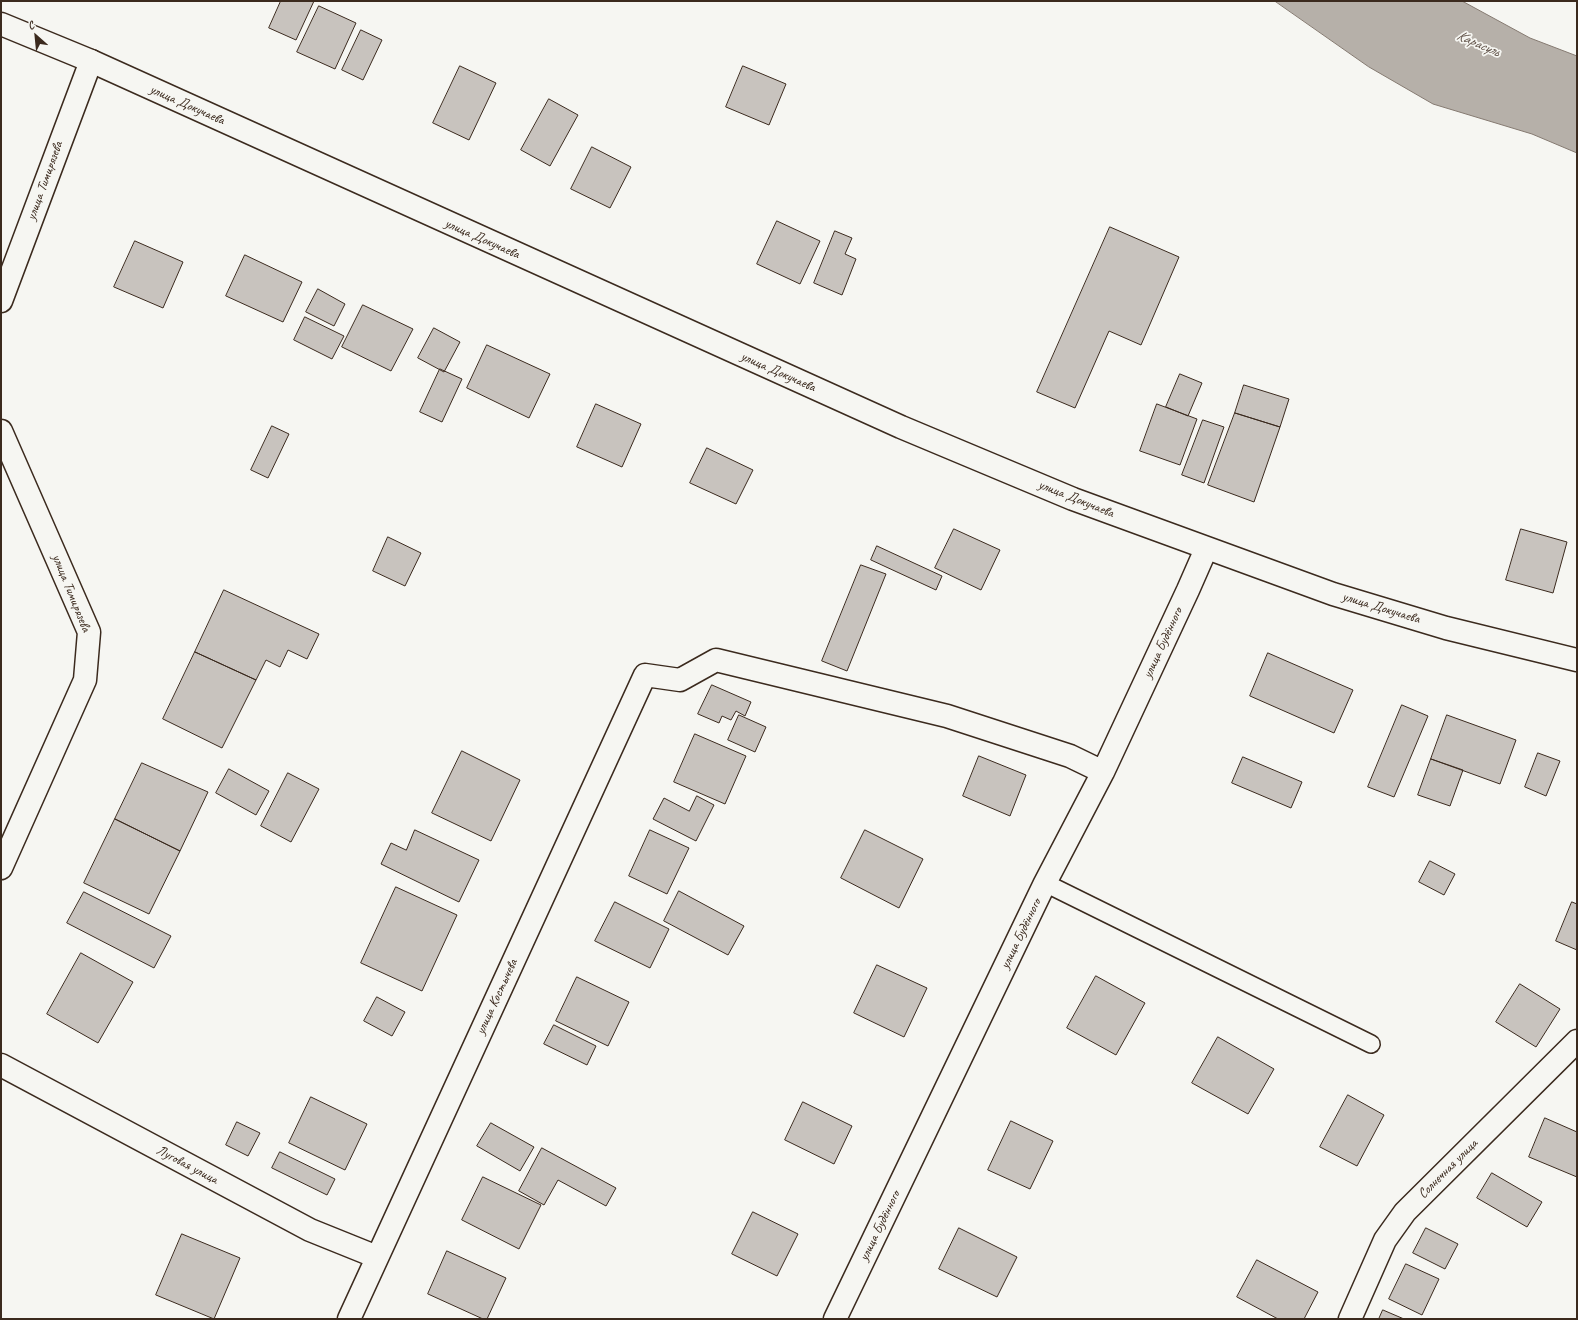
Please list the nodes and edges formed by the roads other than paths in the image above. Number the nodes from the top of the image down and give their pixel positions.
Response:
1 (1, 24) edge
2 (91, 61) junction
3 (1, 301) edge
4 (1, 431) edge
5 (1206, 549) junction
6 (1577, 660) edge
7 (1103, 772) junction
8 (1, 868) edge
9 (1045, 883) junction
10 (1577, 1041) edge
11 (1371, 1044) dead end
12 (1, 1065) edge
13 (377, 1257) junction
14 (349, 1319) edge
15 (835, 1319) edge
16 (1350, 1319) edge

1 - 2 street, улица Докучаева
2 - 3 street, улица Тимирязева
2 - 5 street, улица Докучаева
4 - 8 street, улица Тимирязева
5 - 6 street, улица Докучаева
5 - 7 street, улица Будённого
7 - 9 street, улица Будённого
7 - 13 street, улица Костычева
9 - 11 lane
9 - 15 street, улица Будённого
10 - 16 street, Солнечная улица
12 - 13 street, Луговая улица
13 - 14 street, улица Костычева

